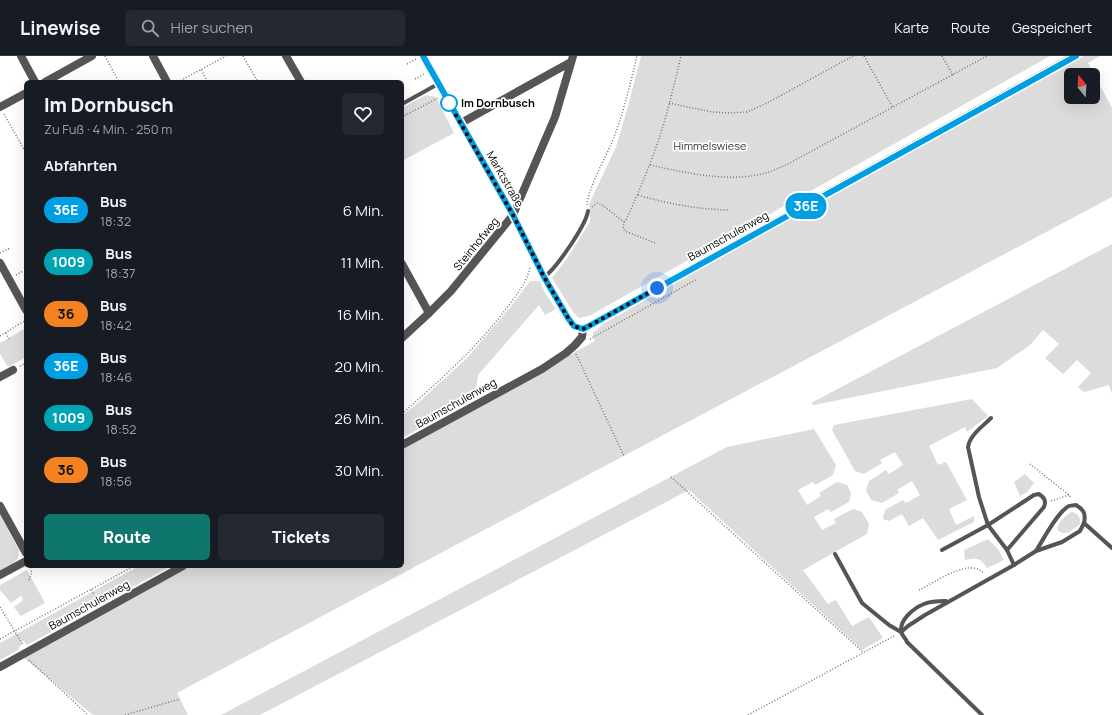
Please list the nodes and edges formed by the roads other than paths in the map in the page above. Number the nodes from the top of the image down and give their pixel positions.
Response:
1 (21, 56) edge
2 (92, 56) edge
3 (153, 56) edge
4 (286, 56) edge
5 (1076, 56) edge
6 (422, 57) edge
7 (572, 59) edge
8 (34, 80) edge
9 (49, 80) edge
10 (166, 80) edge
11 (300, 80) edge
12 (438, 84) junction
13 (24, 94) edge
14 (404, 103) edge
15 (0, 107) edge
16 (461, 123) junction
17 (588, 211) road end
18 (513, 215) junction
19 (0, 263) edge
20 (404, 268) edge
21 (544, 277) junction
22 (24, 306) edge
23 (429, 313) junction
24 (583, 329) junction
25 (404, 336) edge
26 (13, 370) dead end
27 (0, 378) edge
28 (991, 418) dead end
29 (404, 444) edge
30 (0, 506) edge
31 (1084, 523) junction
32 (988, 525) junction
33 (1112, 548) edge
34 (24, 549) edge
35 (942, 550) dead end
36 (1007, 550) junction
37 (1036, 550) junction
38 (835, 554) dead end
39 (24, 562) edge
40 (1014, 565) junction
41 (179, 568) edge
42 (0, 575) edge
43 (948, 601) junction
44 (901, 632) junction
45 (0, 667) edge
46 (982, 715) edge

1 - 8 street
2 - 9 street
3 - 10 street
4 - 11 street
5 - 24 street, Baumschulenweg
6 - 12 street, Marktstraße
7 - 16 street
7 - 18 street, Steinhofweg
12 - 14 lane
12 - 16 street, Marktstraße
13 - 15 street
16 - 18 street, Marktstraße
17 - 21 lane
18 - 21 street, Marktstraße
18 - 23 street, Steinhofweg
19 - 22 street
20 - 23 street
21 - 24 street, Marktstraße
23 - 25 street, Steinhofweg
24 - 29 street, Baumschulenweg
26 - 27 street
28 - 32 lane
30 - 34 street
31 - 33 lane
31 - 37 lane
31 - 37 lane
32 - 35 lane
32 - 36 lane
32 - 36 lane
36 - 40 lane
37 - 40 lane
38 - 44 lane
39 - 42 street
40 - 43 lane
41 - 45 street, Baumschulenweg
43 - 44 lane
43 - 44 lane
44 - 46 lane

